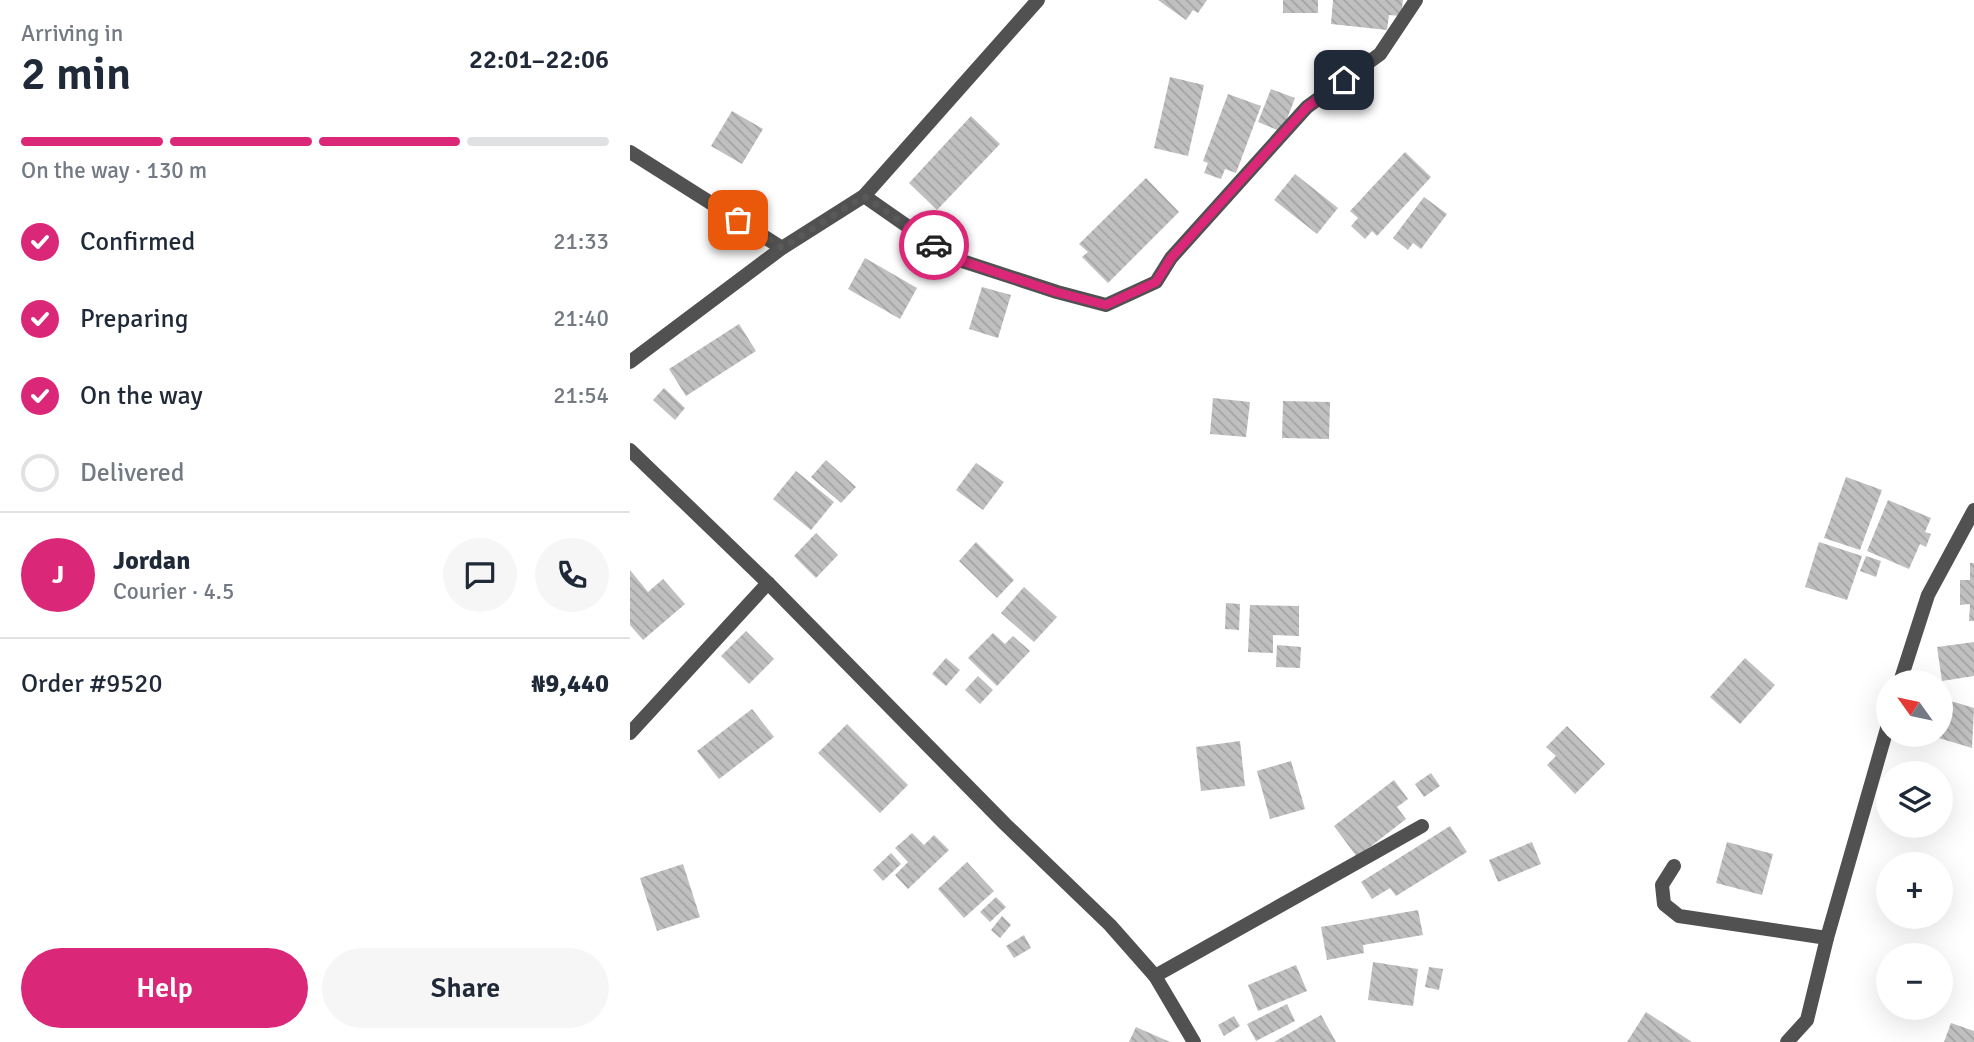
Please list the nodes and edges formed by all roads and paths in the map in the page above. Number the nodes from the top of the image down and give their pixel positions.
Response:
1 (1416, 0) edge
2 (1034, 1) edge
3 (630, 152) edge
4 (864, 196) junction
5 (782, 248) junction
6 (630, 362) edge
7 (630, 450) edge
8 (1974, 510) edge
9 (768, 583) junction
10 (1904, 670) edge
11 (630, 733) edge
12 (1882, 747) edge
13 (1422, 826) dead end
14 (1674, 866) dead end
15 (1827, 938) junction
16 (1155, 976) junction
17 (1194, 1042) edge
18 (1787, 1042) edge

1 - 4 street
2 - 4 street
3 - 5 street
4 - 5 street
5 - 6 street
7 - 9 street
8 - 10 street
9 - 11 street
9 - 16 street
12 - 15 street
13 - 16 street
14 - 15 street
15 - 18 street
16 - 17 street

